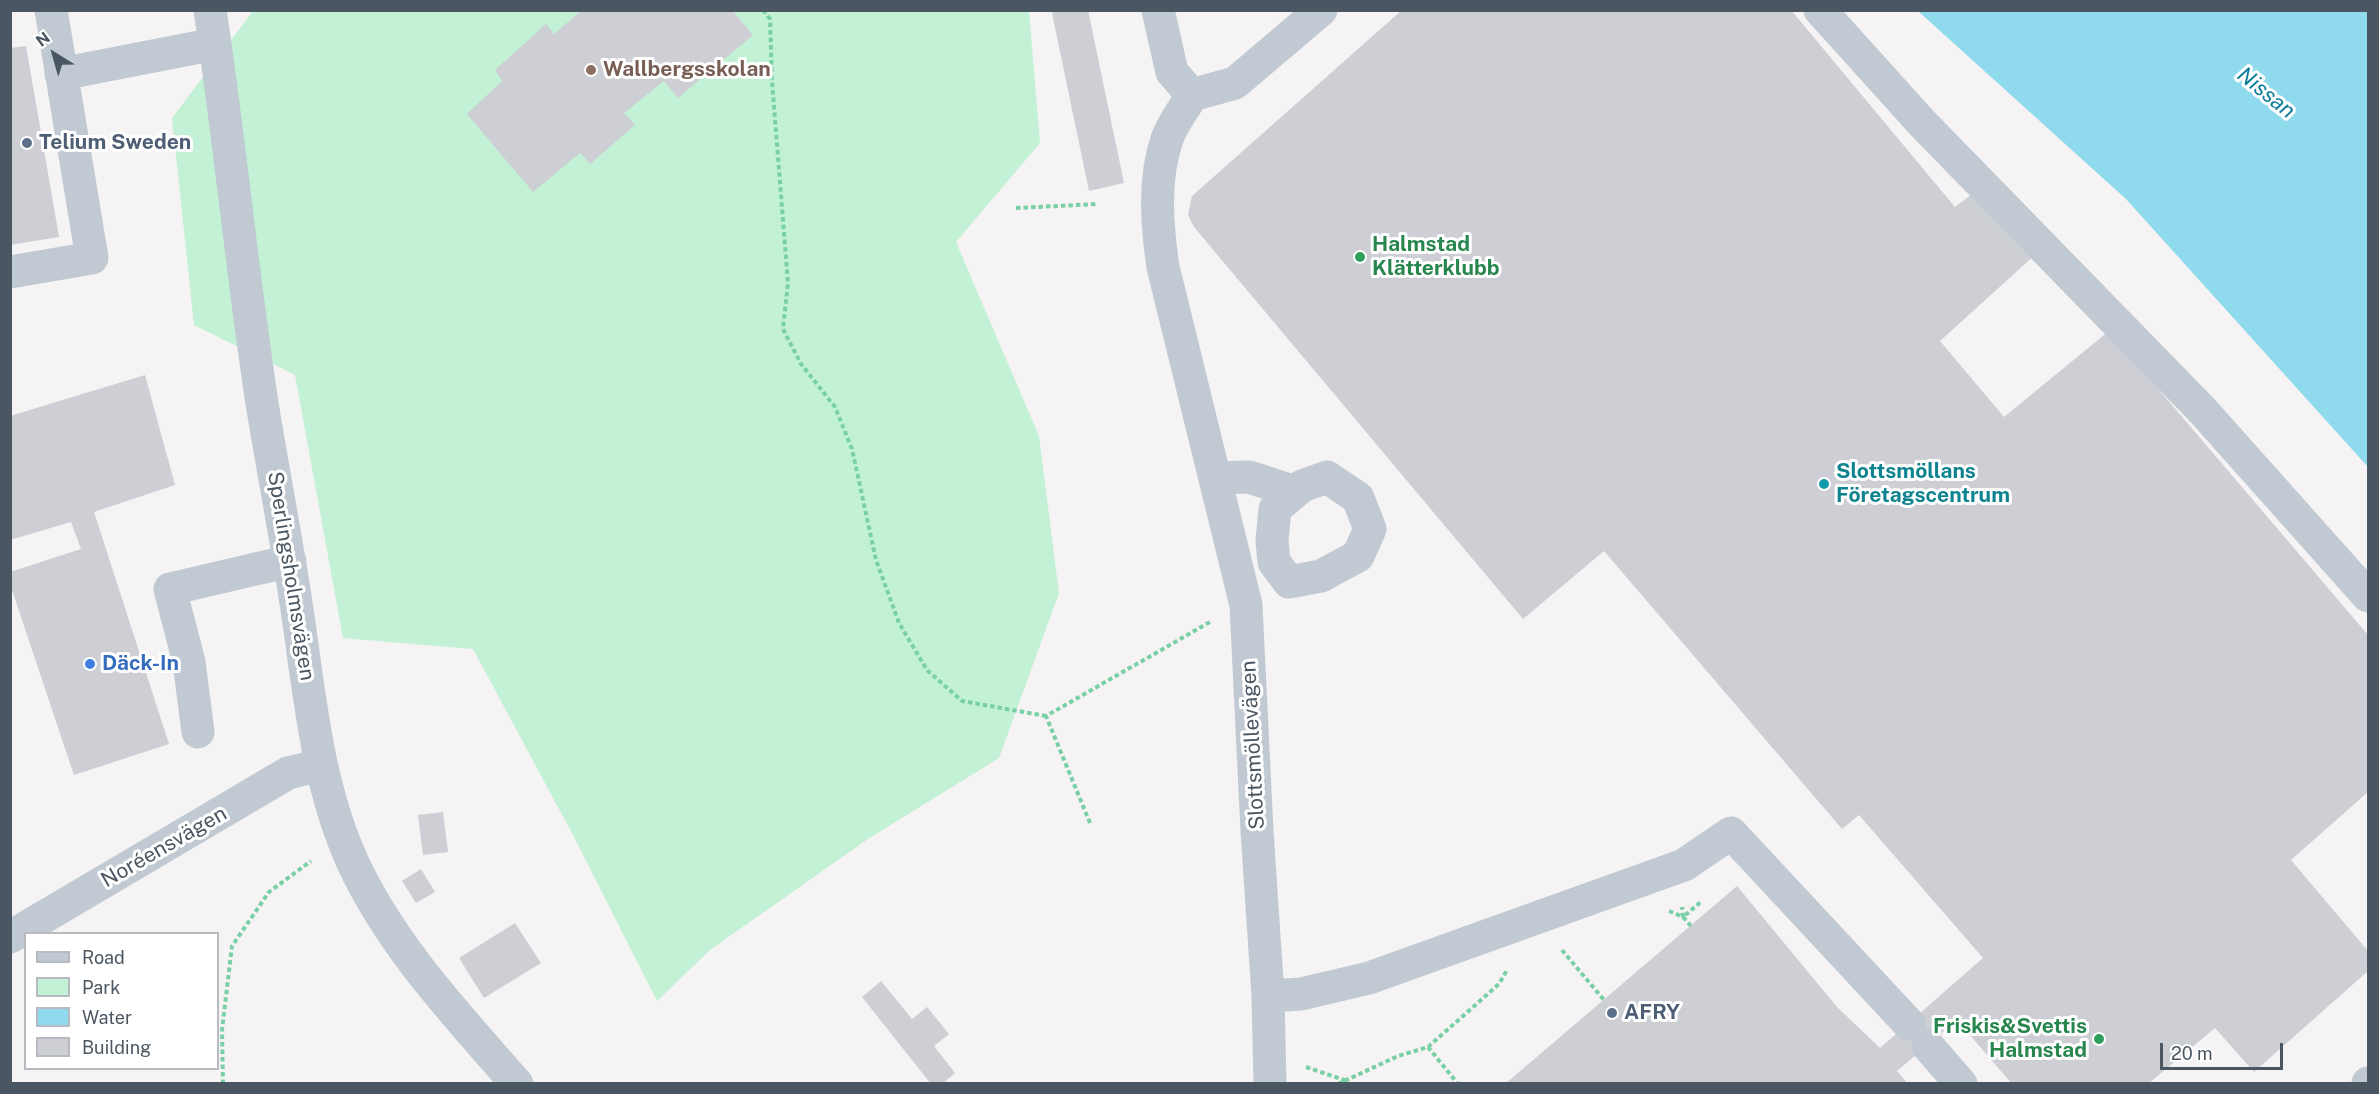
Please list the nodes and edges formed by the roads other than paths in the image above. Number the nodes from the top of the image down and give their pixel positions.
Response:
1 (51, 10) edge
2 (210, 10) edge
3 (1158, 10) edge
4 (1321, 10) edge
5 (1820, 10) edge
6 (215, 44) junction
7 (61, 74) junction
8 (1192, 95) junction
9 (10, 272) edge
10 (1215, 478) junction
11 (1295, 492) dead end
12 (290, 561) junction
13 (2368, 596) edge
14 (198, 732) dead end
15 (321, 765) junction
16 (10, 937) edge
17 (1268, 996) junction
18 (517, 1083) edge
19 (1270, 1083) edge
20 (1961, 1083) edge

1 - 7 street
2 - 6 street, Sperlingsholmsvägen
3 - 8 street
4 - 8 street
5 - 13 street
6 - 7 street
6 - 12 street, Sperlingsholmsvägen
7 - 9 street
8 - 10 street, Slottsmöllevägen
10 - 11 street
10 - 17 street, Slottsmöllevägen
12 - 14 street
12 - 15 street, Sperlingsholmsvägen
15 - 16 street, Noréensvägen
15 - 18 street, Sperlingsholmsvägen
17 - 19 street, Slottsmöllevägen
17 - 20 street

